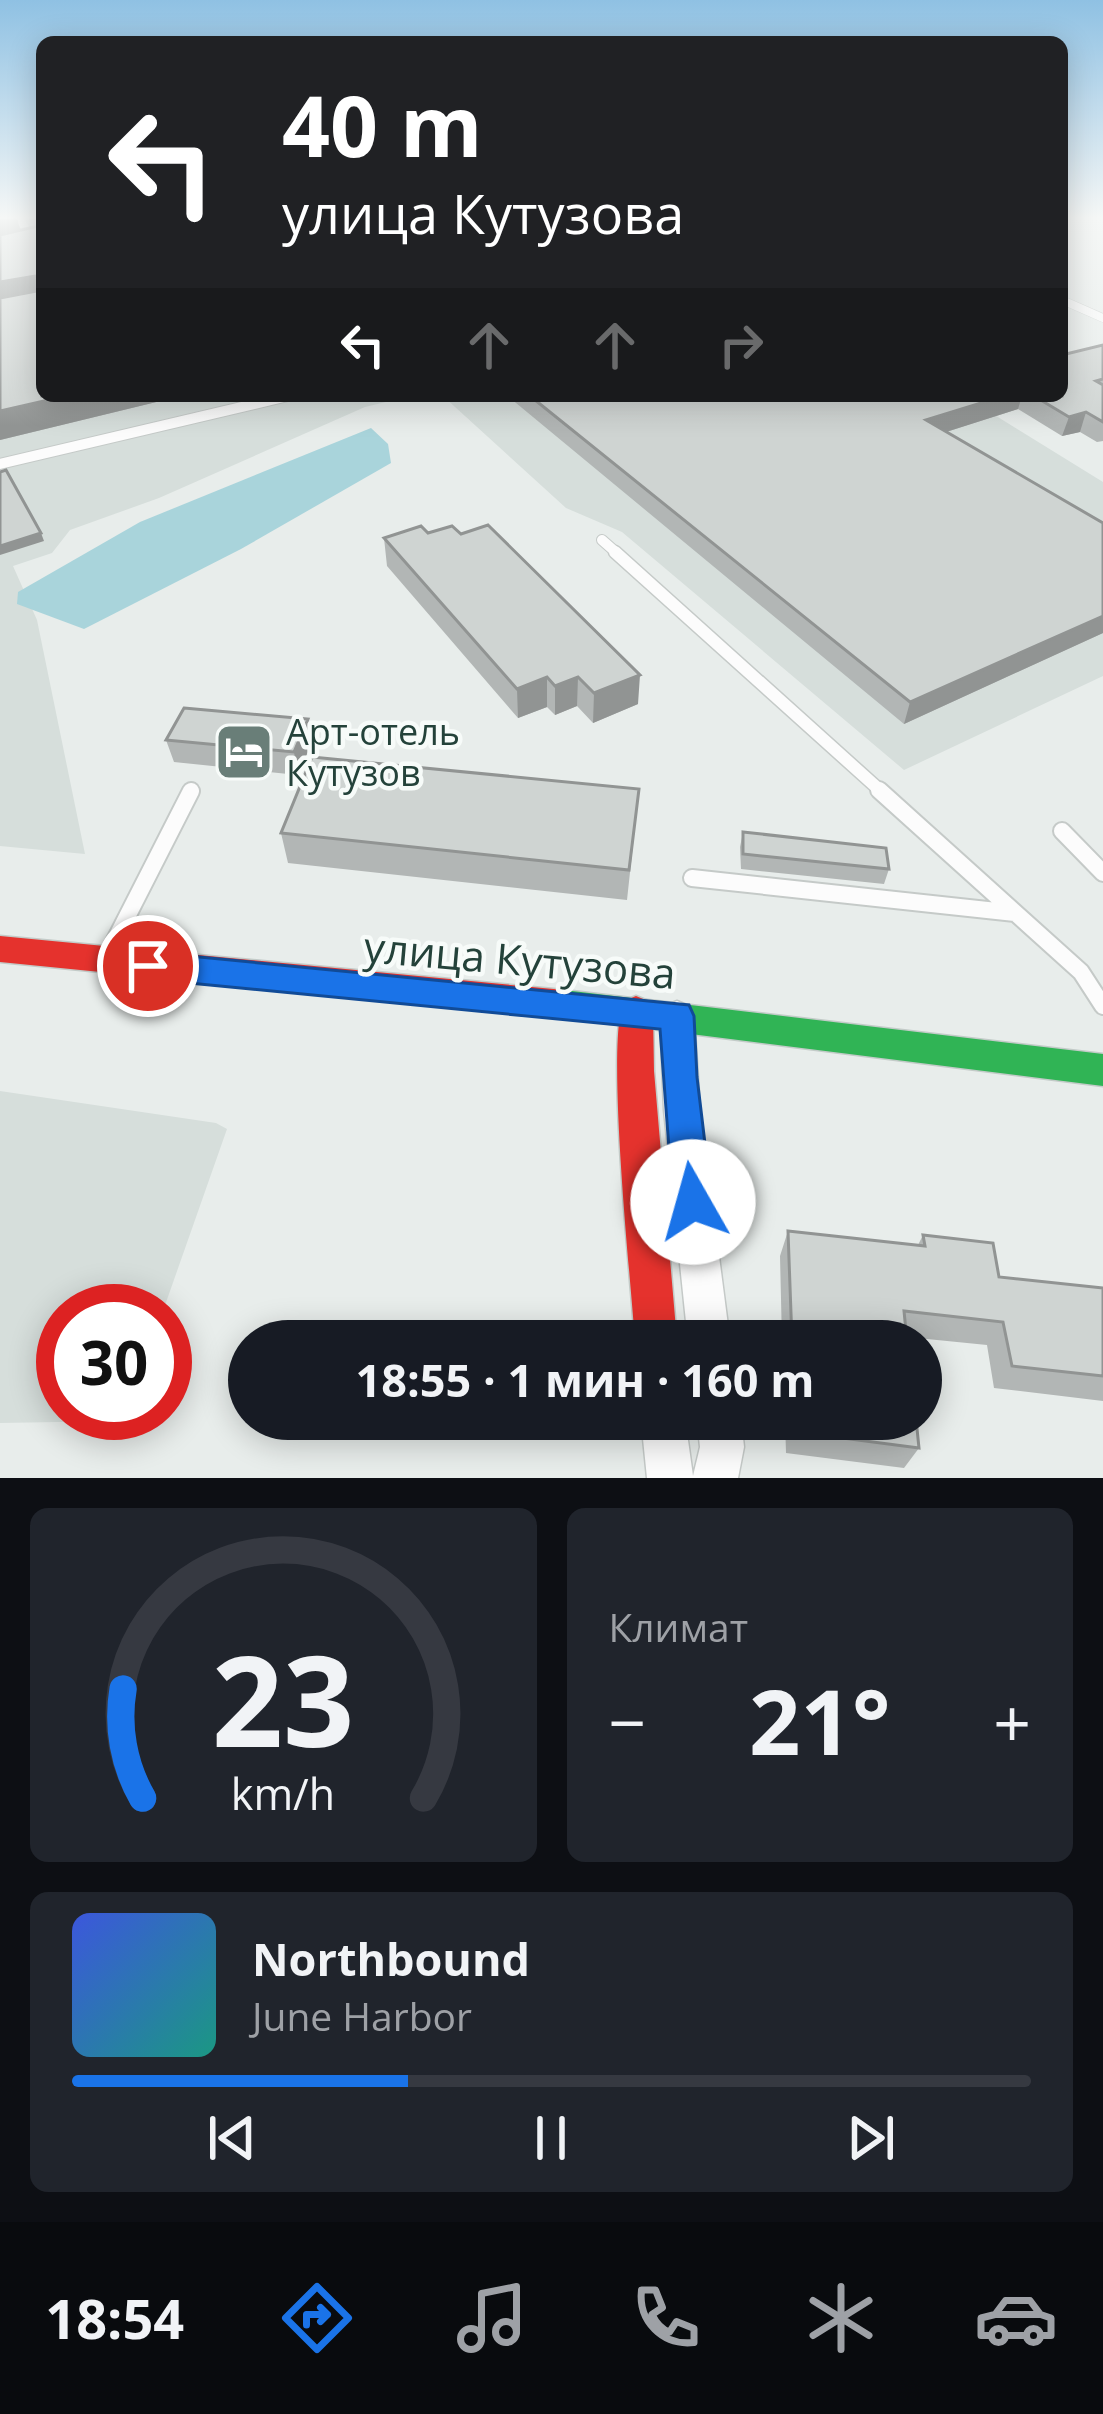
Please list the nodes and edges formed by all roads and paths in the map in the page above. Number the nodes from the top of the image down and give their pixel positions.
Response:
1 (1068, 303) edge
2 (1103, 318) edge
3 (263, 402) edge
4 (0, 464) edge
5 (602, 540) dead end
6 (191, 791) dead end
7 (1062, 831) dead end
8 (1103, 873) edge
9 (692, 878) dead end
10 (1016, 914) junction
11 (0, 950) edge
12 (104, 962) junction
13 (1103, 1006) edge
14 (636, 1011) junction
15 (677, 1016) junction
16 (1103, 1070) edge
17 (654, 1320) edge
18 (707, 1320) edge
19 (665, 1440) edge
20 (721, 1440) edge
21 (670, 1478) edge
22 (715, 1478) edge

1 - 2 lane
3 - 4 lane
5 - 10 lane
6 - 12 lane
7 - 8 lane
9 - 10 lane
10 - 13 lane
11 - 12 main road, улица Кутузова
12 - 14 main road, улица Кутузова
14 - 15 main road, улица Кутузова
14 - 17 main road
15 - 16 main road, улица Кутузова
15 - 18 street
19 - 21 street
20 - 22 street

